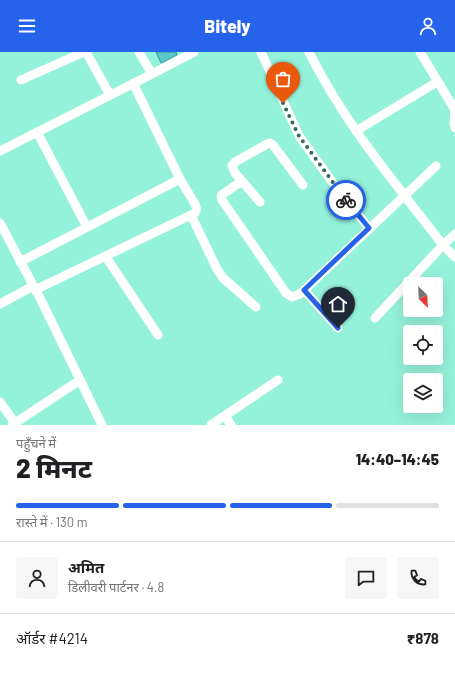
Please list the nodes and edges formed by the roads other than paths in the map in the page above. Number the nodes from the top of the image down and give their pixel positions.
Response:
1 (85, 52) edge
2 (139, 52) edge
3 (194, 52) edge
4 (261, 52) edge
5 (309, 52) edge
6 (420, 52) edge
7 (152, 74) junction
8 (21, 80) dead end
9 (438, 82) junction
10 (133, 83) junction
11 (110, 95) junction
12 (455, 110) edge
13 (455, 128) edge
14 (356, 131) junction
15 (37, 132) junction
16 (0, 151) edge
17 (436, 166) dead end
18 (180, 179) junction
19 (242, 181) junction
20 (303, 185) dead end
21 (405, 195) junction
22 (260, 202) dead end
23 (191, 215) junction
24 (0, 223) edge
25 (87, 227) junction
26 (369, 228) junction
27 (455, 234) edge
28 (443, 245) junction
29 (106, 257) junction
30 (455, 257) edge
31 (20, 262) junction
32 (34, 288) junction
33 (304, 290) junction
34 (0, 304) edge
35 (256, 307) dead end
36 (375, 318) dead end
37 (338, 328) dead end
38 (158, 335) dead end
39 (80, 380) junction
40 (278, 380) dead end
41 (0, 402) edge
42 (225, 416) junction
43 (13, 424) edge
44 (102, 425) edge
45 (211, 425) edge
46 (231, 425) edge

1 - 8 street
1 - 11 street
2 - 7 street
3 - 7 street
4 - 26 street
5 - 14 street
6 - 9 street
7 - 10 street
9 - 12 street
9 - 14 street
10 - 11 street
10 - 18 street
11 - 15 street
12 - 13 street
14 - 21 street
15 - 16 street
15 - 25 street
17 - 21 street
18 - 23 street
18 - 25 street
19 - 20 street
19 - 22 street
19 - 33 street
21 - 26 street
21 - 28 street
23 - 29 street
23 - 35 street
24 - 31 street
25 - 31 street
26 - 33 street
27 - 28 street
28 - 30 street
28 - 36 street
29 - 32 street
29 - 38 street
31 - 32 street
32 - 34 street
32 - 39 street
33 - 37 street
39 - 43 street
39 - 44 street
40 - 42 street
41 - 43 street
42 - 45 street
42 - 46 street

